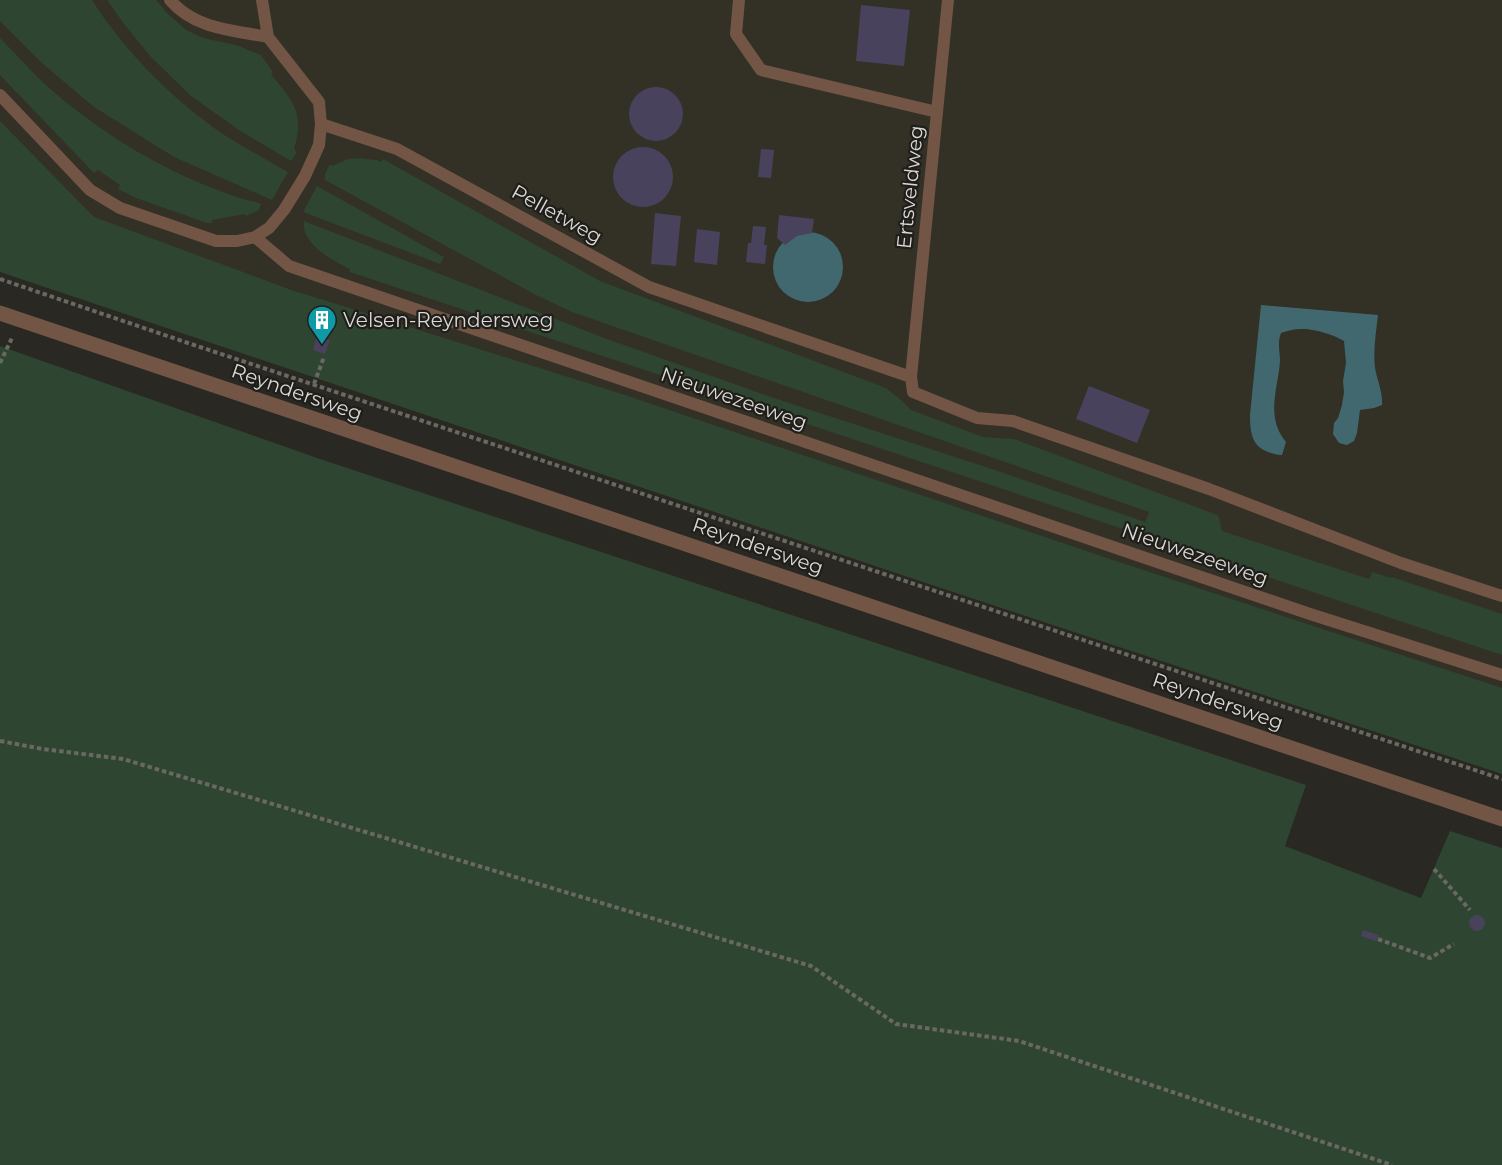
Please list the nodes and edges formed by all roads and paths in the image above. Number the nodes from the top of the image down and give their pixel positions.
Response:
1 (170, 0) edge
2 (262, 0) edge
3 (739, 0) edge
4 (948, 0) edge
5 (268, 37) junction
6 (0, 95) edge
7 (937, 112) junction
8 (321, 124) junction
9 (255, 237) junction
10 (0, 279) edge
11 (0, 313) edge
12 (20, 321) junction
13 (324, 357) dead end
14 (0, 363) edge
15 (911, 377) junction
16 (314, 384) junction
17 (1502, 596) edge
18 (1502, 675) edge
19 (0, 741) edge
20 (1502, 779) edge
21 (1502, 819) edge
22 (1434, 868) dead end
23 (1470, 910) dead end
24 (1378, 939) dead end
25 (1454, 944) dead end
26 (1392, 1165) edge

1 - 5 lane
2 - 5 lane
3 - 7 lane
4 - 7 lane, Ertsveldweg
5 - 8 lane
6 - 9 lane
7 - 15 lane, Ertsveldweg
8 - 9 lane
8 - 15 lane, Pelletweg
9 - 18 lane, Nieuwezeeweg
10 - 16 path, Reyndersweg
11 - 12 street, Reyndersweg
12 - 14 path
12 - 21 street, Reyndersweg
13 - 16 path
15 - 17 lane
16 - 20 path, Reyndersweg
19 - 26 path
22 - 23 path
24 - 25 path

